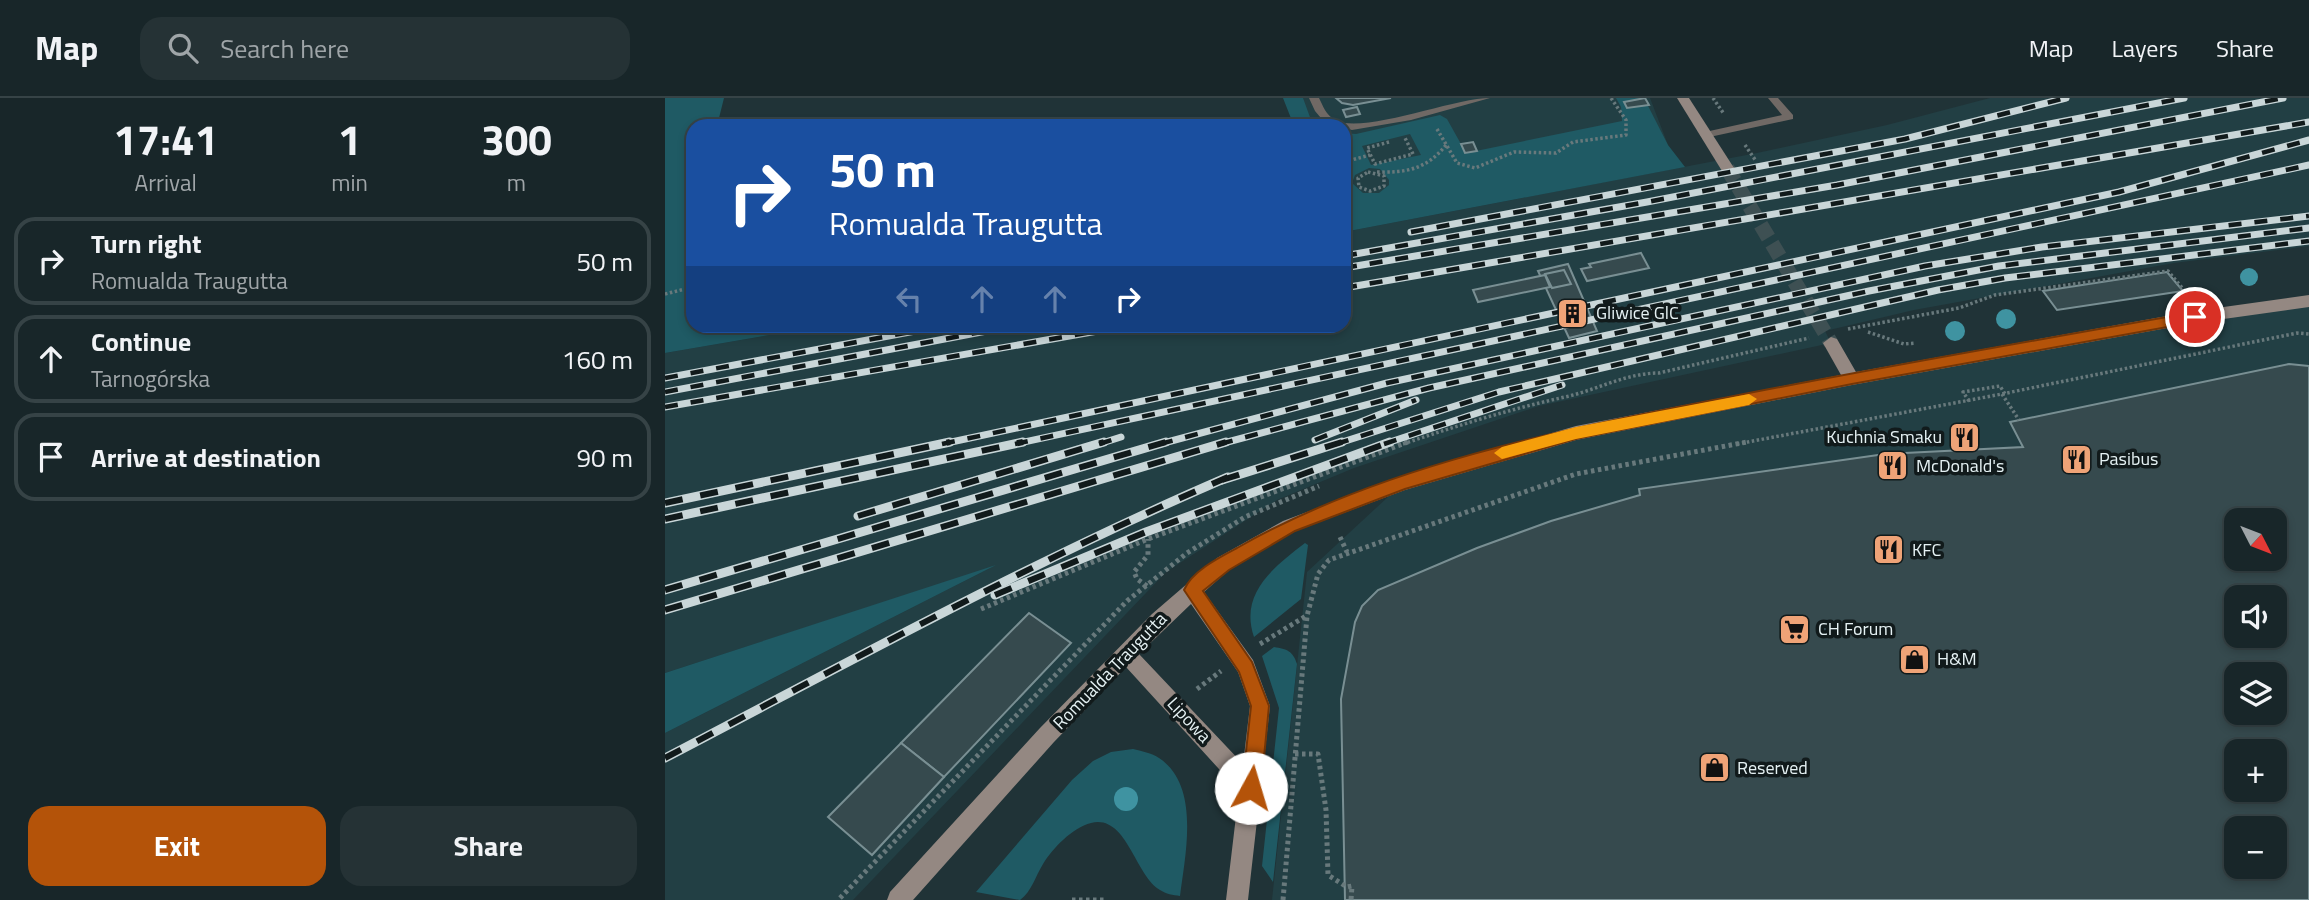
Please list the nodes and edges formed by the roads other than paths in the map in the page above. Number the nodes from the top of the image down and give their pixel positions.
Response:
1 (1314, 98) edge
2 (1485, 98) edge
3 (1682, 98) edge
4 (1773, 98) edge
5 (1326, 119) edge
6 (1351, 126) edge
7 (1705, 135) junction
8 (1727, 167) tunnel mouth
9 (2309, 302) edge
10 (1830, 337) tunnel mouth
11 (1852, 379) junction
12 (1192, 590) junction
13 (1126, 653) junction
14 (1251, 788) junction
15 (898, 900) edge
16 (1237, 900) edge

1 - 5 lane
2 - 6 lane
3 - 7 main road
4 - 7 lane
7 - 8 main road
9 - 11 main road, Romualda Traugutta
10 - 11 main road
11 - 12 main road, Romualda Traugutta
12 - 13 main road, Romualda Traugutta
12 - 14 main road
13 - 14 main road, Lipowa
13 - 15 main road, Romualda Traugutta
14 - 16 main road

